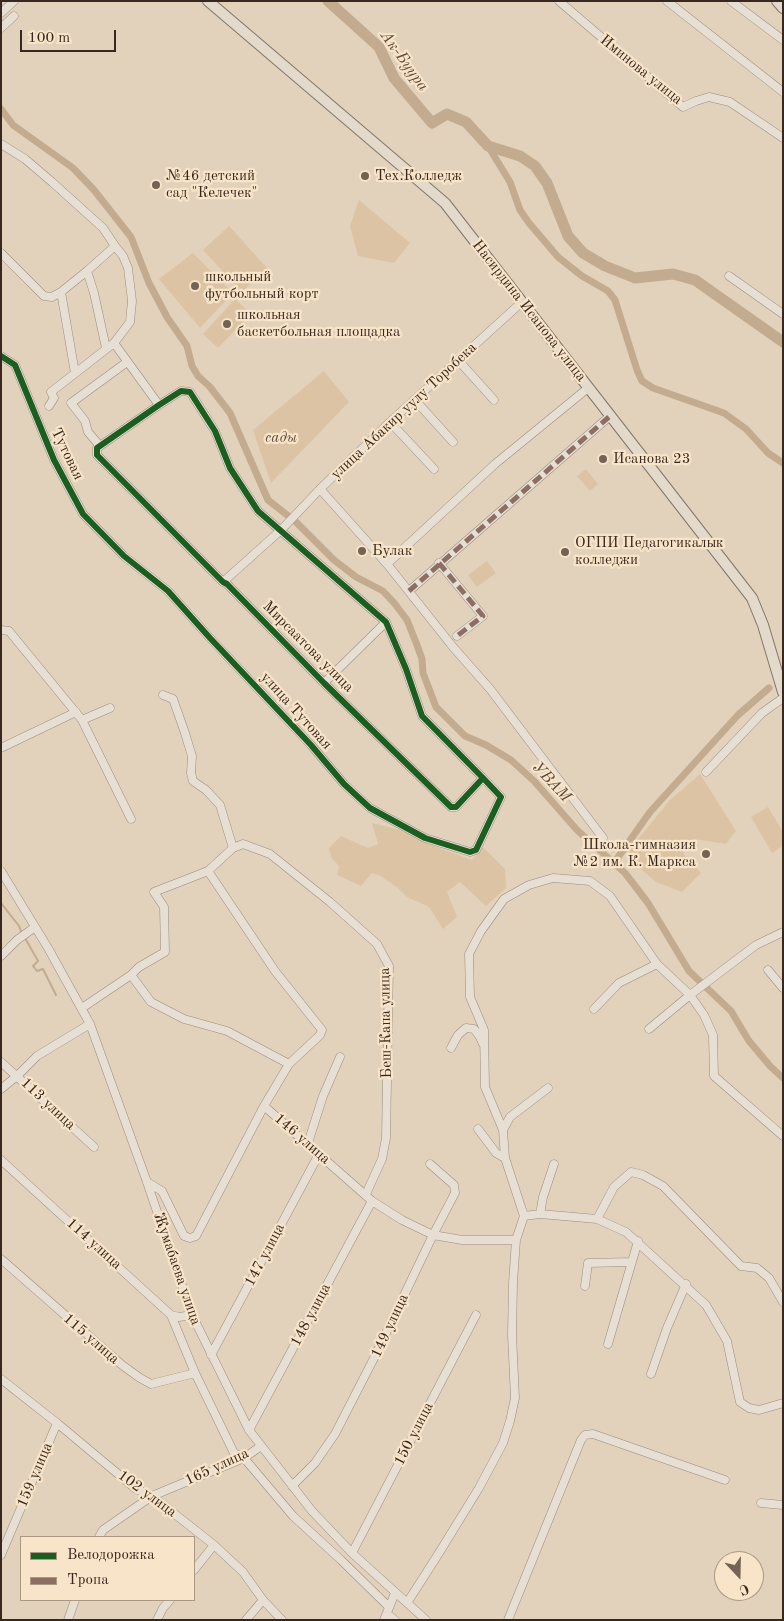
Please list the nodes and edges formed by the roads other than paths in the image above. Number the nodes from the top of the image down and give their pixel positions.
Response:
1 (14, 1) edge
2 (208, 1) edge
3 (559, 1) edge
4 (667, 1) edge
5 (731, 1) edge
6 (777, 1) edge
7 (783, 8) edge
8 (1, 13) edge
9 (14, 16) dead end
10 (1, 28) edge
11 (783, 40) edge
12 (783, 92) edge
13 (783, 138) edge
14 (1, 144) edge
15 (115, 246) junction
16 (1, 253) edge
17 (87, 271) junction
18 (729, 276) dead end
19 (61, 292) junction
20 (522, 302) junction
21 (783, 314) edge
22 (114, 343) junction
23 (106, 348) junction
24 (1, 356) edge
25 (458, 360) junction
26 (128, 362) junction
27 (75, 373) junction
28 (588, 388) junction
29 (414, 400) junction
30 (494, 400) dead end
31 (159, 404) junction
32 (49, 406) dead end
33 (610, 416) junction
34 (390, 422) junction
35 (453, 442) dead end
36 (98, 451) junction
37 (434, 469) dead end
38 (320, 489) junction
39 (282, 528) junction
40 (124, 556) joint
41 (439, 563) junction
42 (387, 564) junction
43 (223, 582) junction
44 (409, 591) junction
45 (386, 622) junction
46 (1, 630) edge
47 (457, 636) dead end
48 (324, 683) junction
49 (783, 692) edge
50 (163, 695) dead end
51 (783, 698) edge
52 (110, 708) dead end
53 (76, 712) junction
54 (82, 720) junction
55 (1, 748) edge
56 (706, 772) dead end
57 (483, 778) junction
58 (131, 820) dead end
59 (602, 838) dead end
60 (233, 848) junction
61 (208, 871) junction
62 (1, 872) edge
63 (35, 928) junction
64 (783, 932) edge
65 (1, 956) edge
66 (657, 964) junction
67 (768, 970) dead end
68 (131, 974) junction
69 (783, 988) edge
70 (692, 994) junction
71 (82, 1008) junction
72 (594, 1009) dead end
73 (90, 1024) junction
74 (649, 1029) dead end
75 (451, 1048) dead end
76 (485, 1051) junction
77 (340, 1057) dead end
78 (1, 1062) edge
79 (289, 1064) junction
80 (17, 1076) junction
81 (548, 1088) dead end
82 (1, 1089) edge
83 (264, 1106) junction
84 (478, 1129) dead end
85 (503, 1130) junction
86 (783, 1136) edge
87 (308, 1143) junction
88 (94, 1147) dead end
89 (319, 1154) junction
90 (506, 1158) junction
91 (1, 1160) edge
92 (430, 1164) dead end
93 (554, 1164) dead end
94 (147, 1182) junction
95 (366, 1194) junction
96 (372, 1201) junction
97 (540, 1214) junction
98 (524, 1216) junction
99 (597, 1219) junction
100 (433, 1235) junction
101 (516, 1240) junction
102 (638, 1241) junction
103 (1, 1259) edge
104 (631, 1262) junction
105 (686, 1284) junction
106 (584, 1286) dead end
107 (783, 1302) edge
108 (170, 1315) junction
109 (192, 1315) junction
110 (476, 1315) dead end
111 (608, 1344) dead end
112 (211, 1355) junction
113 (194, 1373) junction
114 (652, 1374) dead end
115 (1, 1379) edge
116 (783, 1403) edge
117 (57, 1423) junction
118 (249, 1430) junction
119 (261, 1446) junction
120 (244, 1458) junction
121 (725, 1480) dead end
122 (292, 1486) junction
123 (152, 1496) junction
124 (761, 1502) dead end
125 (783, 1505) edge
126 (100, 1536) edge
127 (214, 1545) junction
128 (352, 1553) junction
129 (1, 1555) edge
130 (195, 1569) edge
131 (395, 1593) junction
132 (264, 1600) junction
133 (75, 1601) edge
134 (169, 1601) edge
135 (407, 1603) junction
136 (387, 1613) edge
137 (68, 1620) edge
138 (157, 1620) edge
139 (246, 1620) edge
140 (282, 1620) edge
141 (395, 1620) edge
142 (426, 1620) edge
143 (508, 1620) edge

1 - 8 street
2 - 20 main road, Насирдина Исанова улица
3 - 13 street, Иминова улица
4 - 12 street
5 - 11 street
6 - 7 main road
9 - 10 street
14 - 15 street
15 - 17 street
15 - 22 street
16 - 19 street
17 - 19 street
17 - 23 street
18 - 21 street
19 - 27 street
20 - 25 street, улица Абакир уулу Торобека
20 - 28 main road, Насирдина Исанова улица
22 - 23 street
22 - 26 street
23 - 27 street
24 - 40 street, Тутовая
25 - 29 street, улица Абакир уулу Торобека
25 - 30 street
26 - 31 street
26 - 36 street, Мирсаатова улица
27 - 32 street
28 - 33 main road, Насирдина Исанова улица
28 - 42 street
29 - 34 street, улица Абакир уулу Торобека
29 - 35 street
31 - 36 street
31 - 39 street
33 - 41 street
33 - 49 main road, Насирдина Исанова улица
34 - 37 street
34 - 38 street, улица Абакир уулу Торобека
36 - 43 street, Мирсаатова улица
38 - 39 street
38 - 42 street, улица Абакир уулу Торобека
39 - 43 street
39 - 45 street
40 - 57 street, улица Тутовая
41 - 44 street
41 - 47 street
42 - 44 street, улица Абакир уулу Торобека
43 - 48 street, Мирсаатова улица
44 - 59 street, улица Абакир уулу Торобека
45 - 48 street, Мирсаатова улица
45 - 57 street
46 - 53 street
48 - 57 street, Мирсаатова улица
50 - 60 street
51 - 56 street
52 - 54 street
53 - 54 street
53 - 55 street
54 - 58 street
60 - 61 street
60 - 95 street, Беш-Капа улица
61 - 68 street
61 - 79 street
62 - 63 street, Жумабаева улица
63 - 65 street
63 - 71 street, Жумабаева улица
64 - 70 street
66 - 70 street
66 - 72 street
66 - 76 street
67 - 69 street
68 - 71 street
68 - 79 street
70 - 74 street
70 - 86 street
71 - 73 street, Жумабаева улица
73 - 80 street
73 - 94 street, Жумабаева улица
75 - 76 street
76 - 85 street
77 - 87 street
78 - 80 street, 113 улица
79 - 83 street
80 - 82 street
80 - 88 street, 113 улица
81 - 85 street
83 - 87 street, 146 улица
83 - 94 street, 146 улица
84 - 90 street
85 - 90 street
87 - 89 street, 146 улица
89 - 95 street, 146 улица
89 - 112 street, 147 улица
90 - 98 street
91 - 108 street, 114 улица
92 - 100 street, 149 улица
93 - 97 street
94 - 109 street, Жумабаева улица
95 - 96 street, 146 улица
96 - 100 street, 146 улица
96 - 118 street, 148 улица
97 - 98 street
97 - 99 street
98 - 101 street
99 - 102 street
99 - 107 street
100 - 101 street, 146 улица
100 - 122 street, 149 улица
101 - 135 street
102 - 104 street
102 - 105 street
103 - 113 street, 115 улица
104 - 106 street
104 - 111 street
105 - 114 street
105 - 116 street
108 - 109 street
108 - 113 street
109 - 112 street, Жумабаева улица
110 - 128 street, 150 улица
112 - 118 street, Жумабаева улица
113 - 120 street
115 - 117 street, 102 улица
117 - 123 street, 102 улица
117 - 129 street, 159 улица
118 - 119 street, Жумабаева улица
119 - 120 street, 165 улица
119 - 122 street, Жумабаева улица
120 - 123 street, 165 улица
120 - 136 street
121 - 143 street
122 - 128 street, Жумабаева улица
123 - 126 street, 165 улица
123 - 127 street, 102 улица
124 - 125 street
127 - 130 street
127 - 132 street, 102 улица
128 - 131 street, Жумабаева улица
131 - 135 street, Жумабаева улица
131 - 136 street
132 - 139 street
132 - 140 street, 102 улица
133 - 137 street
134 - 138 street
135 - 142 street, Жумабаева улица
136 - 141 street

